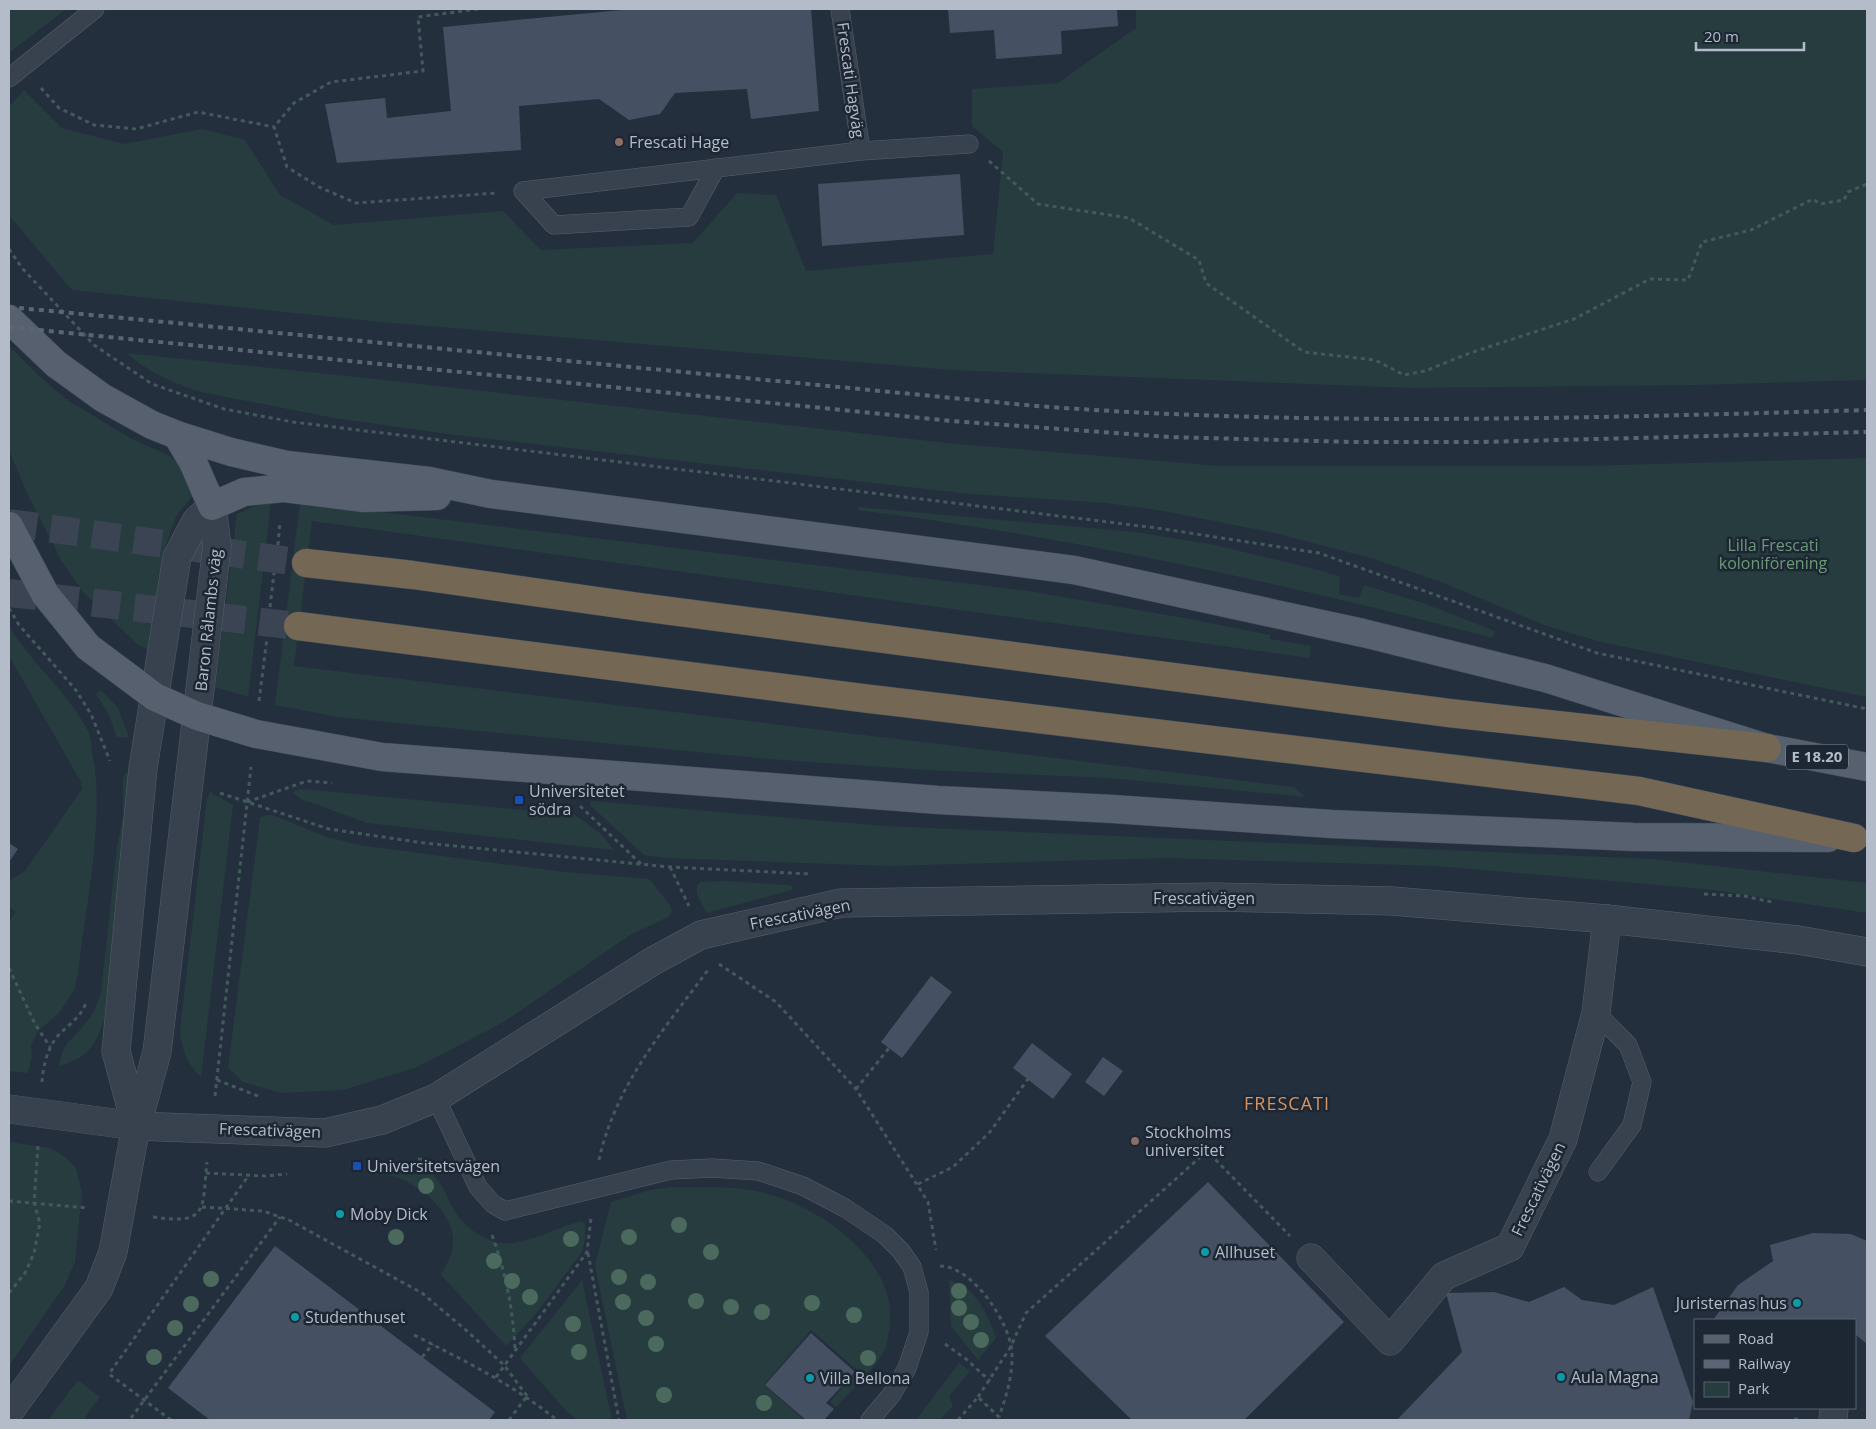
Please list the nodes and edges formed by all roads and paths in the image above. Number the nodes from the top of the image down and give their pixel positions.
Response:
1 (95, 9) edge
2 (478, 9) edge
3 (840, 9) edge
4 (9, 78) edge
5 (59, 108) dead end
6 (274, 127) junction
7 (969, 144) joint
8 (861, 151) junction
9 (716, 168) junction
10 (1867, 184) edge
11 (523, 191) junction
12 (9, 249) edge
13 (9, 320) edge
14 (293, 422) dead end
15 (177, 435) junction
16 (491, 494) junction
17 (212, 506) junction
18 (9, 526) edge
19 (306, 563) tunnel mouth
20 (9, 608) edge
21 (298, 626) tunnel mouth
22 (155, 697) junction
23 (198, 716) junction
24 (1767, 748) junction
25 (1867, 767) edge
26 (110, 768) dead end
27 (335, 784) dead end
28 (580, 806) dead end
29 (1861, 840) edge
30 (641, 865) dead end
31 (670, 868) dead end
32 (1607, 919) junction
33 (701, 935) junction
34 (1867, 952) edge
35 (715, 961) junction
36 (9, 968) edge
37 (88, 996) dead end
38 (1596, 1013) junction
39 (50, 1047) junction
40 (889, 1048) dead end
41 (1028, 1079) dead end
42 (856, 1089) junction
43 (266, 1096) dead end
44 (436, 1098) junction
45 (9, 1109) edge
46 (40, 1112) junction
47 (136, 1126) junction
48 (1598, 1172) dead end
49 (287, 1174) dead end
50 (249, 1175) junction
51 (918, 1184) junction
52 (593, 1189) junction
53 (9, 1201) edge
54 (34, 1203) junction
55 (202, 1207) junction
56 (227, 1208) junction
57 (280, 1217) junction
58 (176, 1220) dead end
59 (931, 1230) dead end
60 (492, 1234) dead end
61 (588, 1252) junction
62 (1311, 1258) joint
63 (912, 1267) junction
64 (9, 1293) edge
65 (414, 1335) dead end
66 (940, 1341) dead end
67 (433, 1344) junction
68 (1010, 1344) junction
69 (514, 1351) junction
70 (422, 1357) dead end
71 (504, 1365) junction
72 (496, 1377) junction
73 (990, 1381) junction
74 (527, 1396) junction
75 (978, 1397) junction
76 (144, 1400) junction
77 (9, 1412) edge
78 (131, 1418) dead end
79 (1001, 1419) edge
80 (171, 1420) edge
81 (509, 1420) edge
82 (558, 1420) edge
83 (619, 1420) edge
84 (870, 1420) edge
85 (958, 1420) edge

1 - 4 lane
2 - 6 path
3 - 8 lane, Frescati Hagväg
5 - 6 path
6 - 11 path
7 - 8 lane
7 - 10 path
8 - 9 lane
9 - 11 lane
9 - 11 lane
12 - 14 path
13 - 15 main road
15 - 16 main road
15 - 17 main road
16 - 17 main road
16 - 24 main road
17 - 22 street, Baron Rålambs väg
17 - 23 street, Baron Rålambs väg
18 - 22 main road
19 - 24 highway
20 - 26 path
21 - 29 highway
22 - 23 main road
22 - 47 street, Baron Rålambs väg
23 - 29 main road
23 - 47 street, Baron Rålambs väg
24 - 25 main road, E 18.20
27 - 43 path
28 - 30 path
31 - 33 path
32 - 33 street, Frescativägen
32 - 34 street, Frescativägen
32 - 38 street, Frescativägen
33 - 35 path
33 - 44 street, Frescativägen
35 - 42 path
35 - 52 path
36 - 39 path
37 - 39 path
38 - 48 lane
38 - 62 street, Frescativägen
39 - 46 path
40 - 42 path
41 - 51 path
42 - 51 path
44 - 47 street, Frescativägen
44 - 52 lane
45 - 46 street
46 - 47 street
46 - 54 path
47 - 77 street
49 - 50 path
50 - 55 path
50 - 56 path
51 - 59 path
52 - 61 path
52 - 63 lane
53 - 54 path
54 - 64 path
55 - 56 path
55 - 58 path
56 - 57 path
56 - 76 path
57 - 71 path
57 - 76 path
60 - 69 path
61 - 69 path
61 - 83 path
62 - 68 path
63 - 68 path
63 - 84 lane
65 - 67 path
66 - 73 path
67 - 70 path
67 - 72 path
68 - 73 path
68 - 79 path
69 - 71 path
71 - 72 path
71 - 74 path
72 - 74 path
73 - 75 path
74 - 81 path
74 - 82 path
75 - 79 path
75 - 85 path
76 - 78 path
76 - 80 path

